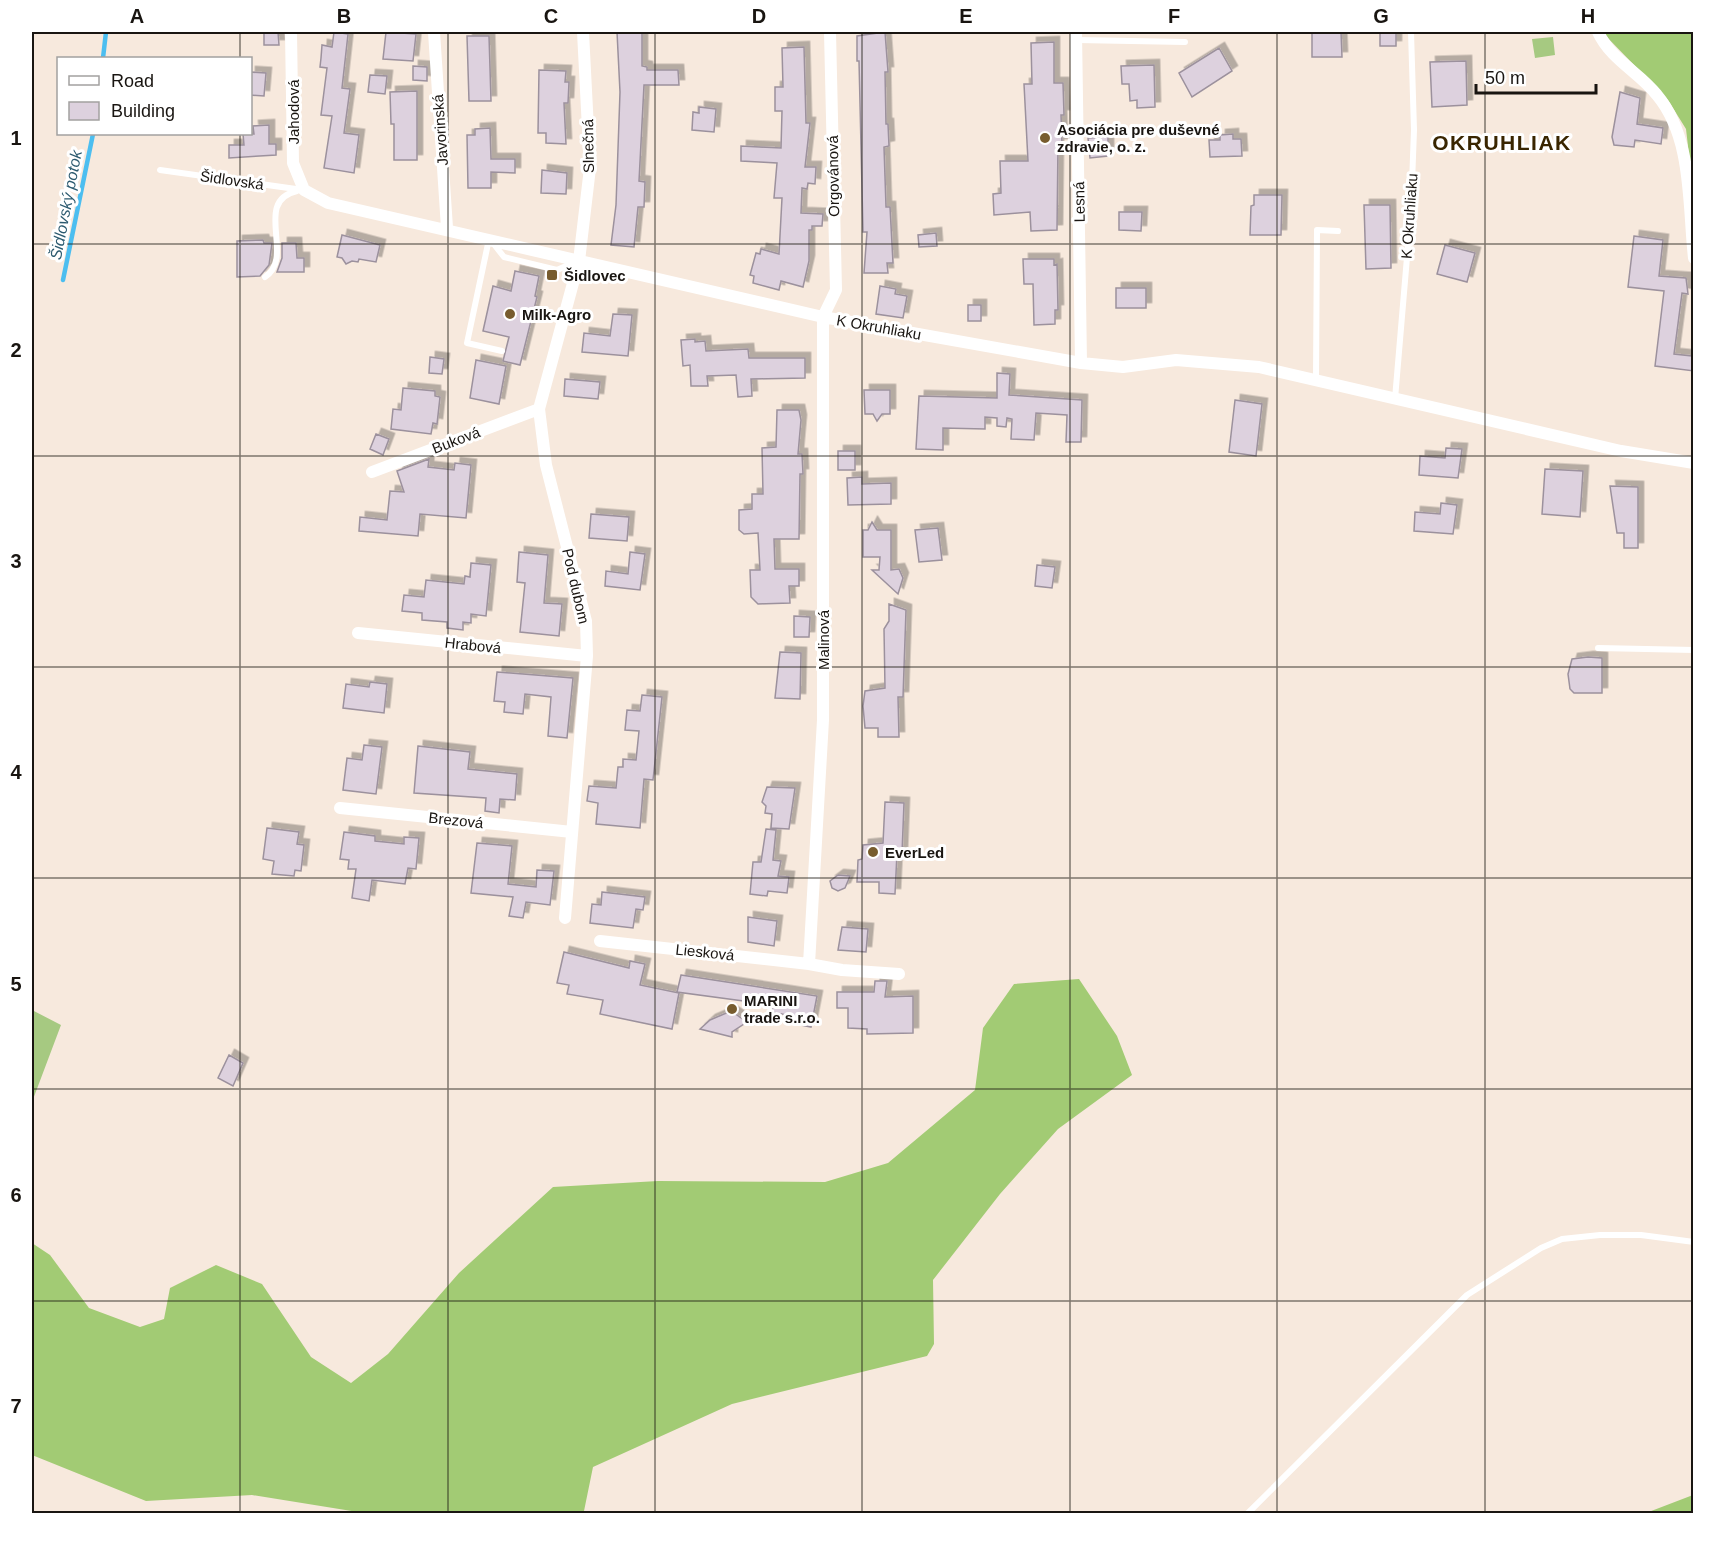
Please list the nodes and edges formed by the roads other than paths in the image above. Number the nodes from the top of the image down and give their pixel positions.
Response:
1 (291, 32) edge
2 (434, 32) edge
3 (584, 32) edge
4 (830, 32) edge
5 (1411, 32) edge
6 (1598, 32) edge
7 (1076, 36) edge
8 (1185, 42) dead end
9 (160, 170) dead end
10 (304, 190) junction
11 (447, 228) junction
12 (1338, 231) dead end
13 (489, 238) junction
14 (1694, 258) edge
15 (579, 261) junction
16 (265, 277) dead end
17 (823, 317) junction
18 (502, 351) dead end
19 (1081, 363) junction
20 (1316, 379) junction
21 (1395, 400) junction
22 (539, 409) junction
23 (1694, 463) edge
24 (372, 472) dead end
25 (358, 633) dead end
26 (1598, 648) dead end
27 (1694, 650) edge
28 (587, 656) junction
29 (340, 808) dead end
30 (572, 831) junction
31 (565, 918) dead end
32 (600, 941) dead end
33 (809, 964) junction
34 (899, 974) dead end
35 (1694, 1242) edge
36 (1247, 1514) edge

1 - 10 street, Jahodová
2 - 11 street, Javorinská
3 - 15 street, Slnečná
4 - 17 street, Orgovánová
5 - 21 lane, K Okruhliaku
6 - 14 street
7 - 8 lane, Lesná
7 - 19 street, Lesná
9 - 10 lane, Šidlovská
10 - 11 street
10 - 16 lane
11 - 13 street, K Okruhliaku
12 - 20 lane
13 - 15 street, K Okruhliaku
13 - 18 lane
15 - 17 street, K Okruhliaku
15 - 22 street, Pod dubom
17 - 19 street, K Okruhliaku
17 - 33 street, Malinová
19 - 20 street, K Okruhliaku
20 - 21 street, K Okruhliaku
21 - 23 street, K Okruhliaku
22 - 24 street, Buková
22 - 28 street, Pod dubom
25 - 28 street, Hrabová
26 - 27 lane
28 - 30 street, Pod dubom
29 - 30 street, Brezová
30 - 31 street, Pod dubom
32 - 33 street, Liesková
33 - 34 street, Liesková
35 - 36 lane

